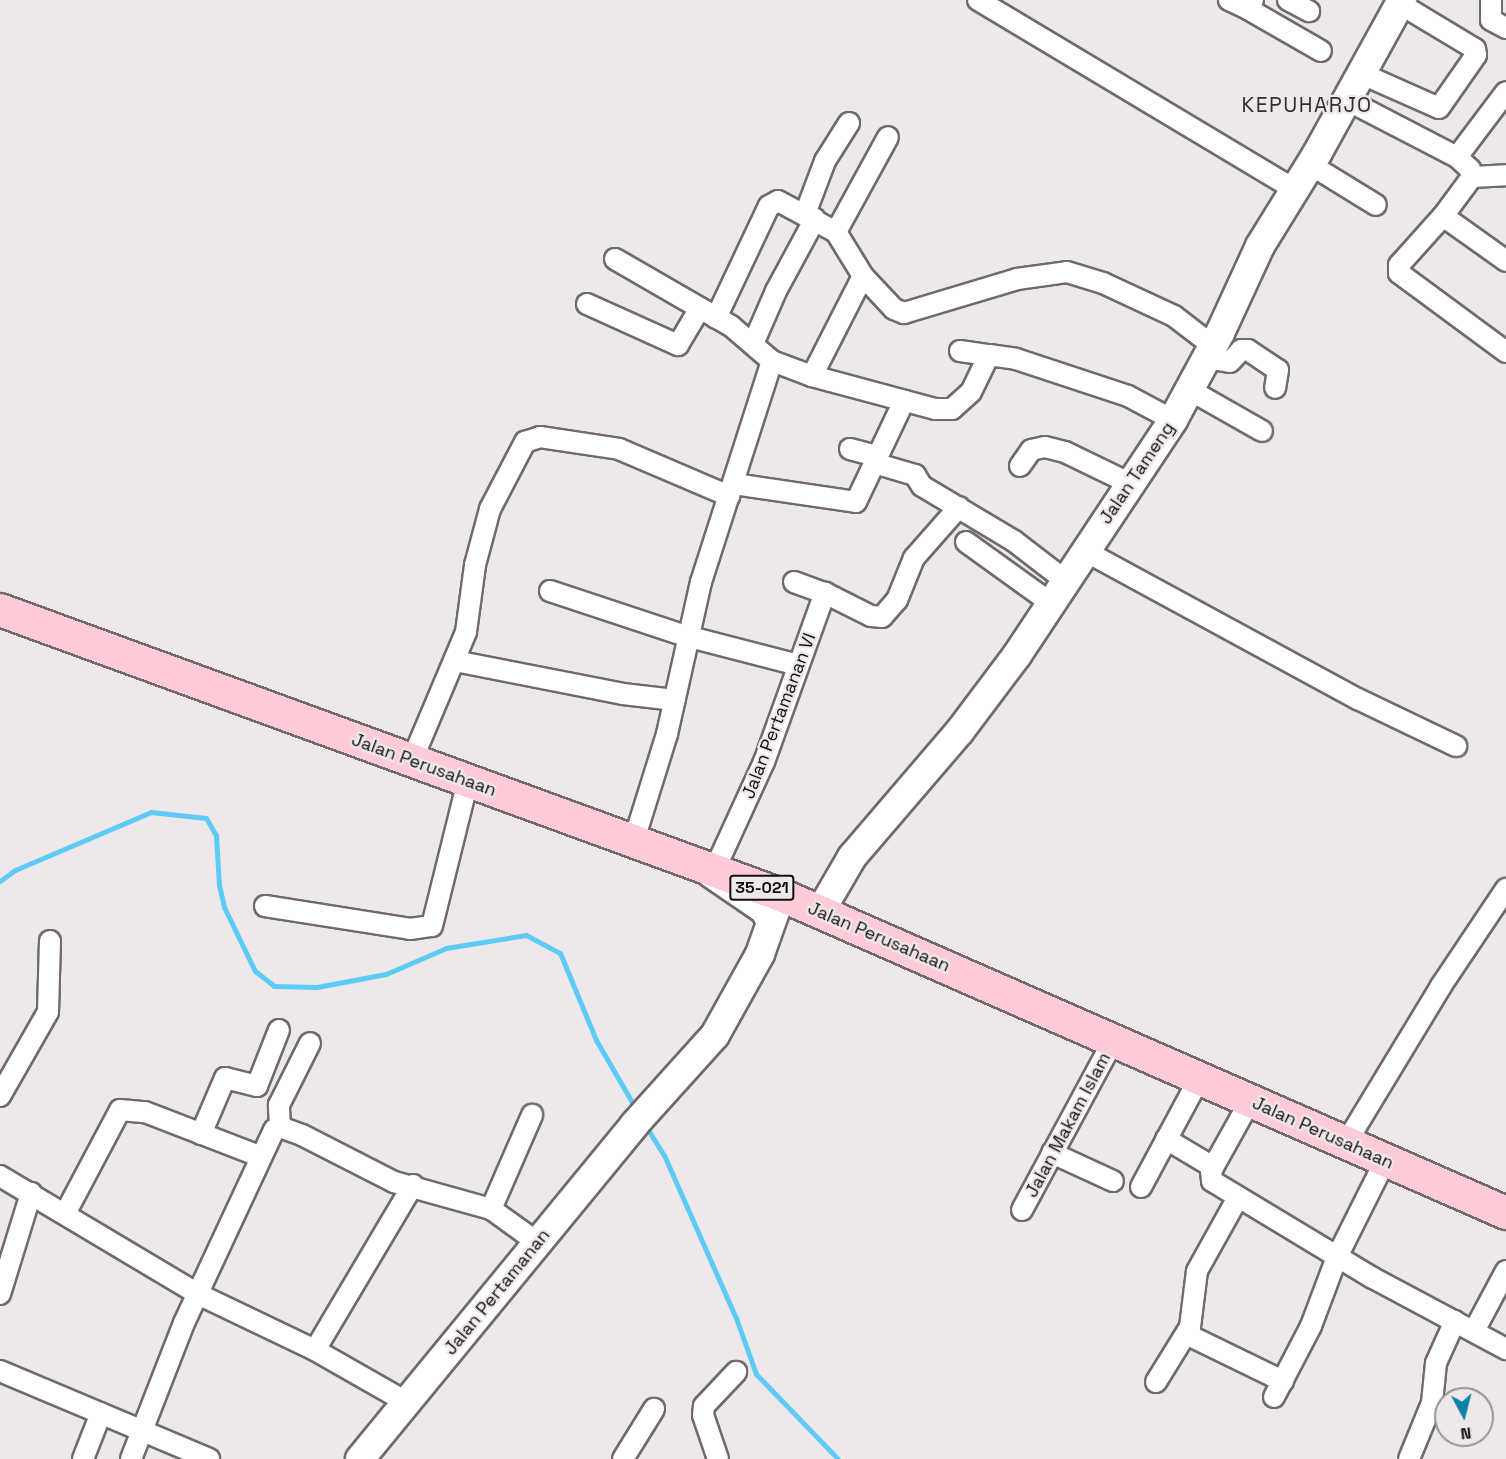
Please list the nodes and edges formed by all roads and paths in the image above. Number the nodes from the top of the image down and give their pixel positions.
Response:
1 (978, 0) edge
2 (1229, 0) edge
3 (1288, 0) edge
4 (1491, 0) edge
5 (1401, 2) edge
6 (1250, 5) edge
7 (1309, 11) dead end
8 (1506, 28) edge
9 (1321, 51) dead end
10 (1360, 73) junction
11 (1506, 92) edge
12 (1347, 100) junction
13 (849, 123) dead end
14 (888, 137) dead end
15 (1457, 157) junction
16 (1311, 165) junction
17 (1506, 175) edge
18 (1472, 177) junction
19 (1295, 190) junction
20 (1376, 205) dead end
21 (1443, 216) junction
22 (810, 217) junction
23 (836, 232) junction
24 (615, 259) dead end
25 (1506, 261) edge
26 (864, 276) junction
27 (587, 304) dead end
28 (708, 313) junction
29 (753, 344) junction
30 (960, 351) dead end
31 (1209, 352) junction
32 (1506, 352) edge
33 (990, 355) junction
34 (772, 361) junction
35 (812, 376) junction
36 (1275, 388) dead end
37 (1188, 389) junction
38 (904, 401) junction
39 (1173, 420) junction
40 (1262, 431) dead end
41 (850, 448) dead end
42 (876, 460) junction
43 (1020, 466) dead end
44 (1129, 483) junction
45 (731, 490) junction
46 (959, 507) junction
47 (966, 542) dead end
48 (1085, 551) junction
49 (794, 582) dead end
50 (550, 591) dead end
51 (1059, 592) junction
52 (825, 593) junction
53 (0, 610) edge
54 (686, 636) junction
55 (455, 661) junction
56 (798, 664) junction
57 (675, 700) junction
58 (1456, 746) dead end
59 (412, 760) junction
60 (468, 780) junction
61 (634, 840) junction
62 (709, 868) junction
63 (1506, 889) edge
64 (781, 895) junction
65 (265, 906) dead end
66 (820, 912) junction
67 (770, 930) junction
68 (50, 941) dead end
69 (279, 1030) dead end
70 (1114, 1039) junction
71 (310, 1043) dead end
72 (1200, 1077) junction
73 (0, 1096) edge
74 (1250, 1101) junction
75 (532, 1115) dead end
76 (280, 1127) junction
77 (201, 1134) junction
78 (1166, 1139) junction
79 (1346, 1143) junction
80 (1053, 1153) junction
81 (259, 1156) junction
82 (1385, 1161) junction
83 (1213, 1167) junction
84 (0, 1176) edge
85 (1113, 1181) dead end
86 (413, 1185) junction
87 (1141, 1187) dead end
88 (31, 1193) junction
89 (1237, 1199) junction
90 (491, 1209) junction
91 (1022, 1210) dead end
92 (66, 1212) junction
93 (1506, 1213) edge
94 (537, 1242) junction
95 (1337, 1257) junction
96 (1506, 1271) edge
97 (0, 1294) edge
98 (198, 1294) junction
99 (1455, 1321) junction
100 (1474, 1331) junction
101 (1186, 1334) junction
102 (1506, 1348) edge
103 (315, 1350) junction
104 (0, 1371) edge
105 (736, 1372) dead end
106 (1156, 1382) dead end
107 (406, 1402) junction
108 (654, 1409) dead end
109 (101, 1413) junction
110 (140, 1429) junction
111 (367, 1457) edge
112 (83, 1459) edge
113 (131, 1459) edge
114 (209, 1459) edge
115 (623, 1459) edge
116 (718, 1459) edge
117 (1409, 1459) edge

1 - 19 street
2 - 6 street
3 - 7 street
4 - 8 street
5 - 10 street, Jalan Tameng
5 - 10 street
6 - 9 street
10 - 12 street, Jalan Tameng
11 - 15 street
12 - 15 street
12 - 16 street, Jalan Tameng
13 - 22 street
14 - 23 street
15 - 18 street
16 - 19 street, Jalan Tameng
16 - 20 street
17 - 18 street
18 - 21 street
19 - 31 street, Jalan Tameng
21 - 25 street
21 - 32 street
22 - 23 street
22 - 28 street
22 - 29 street
23 - 26 street
24 - 28 street
26 - 31 street
26 - 35 street
27 - 28 street
28 - 29 street
29 - 34 street
30 - 33 street
31 - 36 street
31 - 37 street, Jalan Tameng
33 - 38 street
33 - 39 street
34 - 35 street
34 - 45 street
35 - 38 street
37 - 39 street, Jalan Tameng
37 - 40 street
38 - 42 street
39 - 44 street, Jalan Tameng
41 - 42 street
42 - 45 street
42 - 46 street
43 - 44 street
44 - 48 street, Jalan Tameng
45 - 54 street
45 - 55 street
46 - 51 street
46 - 52 street
47 - 51 street
48 - 51 street, Jalan Tameng
48 - 58 street
49 - 52 street
50 - 54 street
51 - 66 street, Jalan Tameng
52 - 56 street, Jalan Pertamanan VI
53 - 59 main road, Jalan Perusahaan / 35-021
54 - 56 street
54 - 57 street
55 - 57 street
55 - 59 street
56 - 62 street, Jalan Pertamanan VI
57 - 61 street
59 - 60 main road, Jalan Perusahaan / 35-021
60 - 61 main road, Jalan Perusahaan / 35-021
60 - 65 street
61 - 62 main road, Jalan Perusahaan / 35-021
62 - 64 main road, Jalan Perusahaan / 35-021
62 - 67 street
63 - 79 street
64 - 66 main road, Jalan Perusahaan / 35-021
64 - 67 street, Jalan Pertamanan
66 - 70 main road, Jalan Perusahaan / 35-021
67 - 94 street, Jalan Pertamanan
68 - 73 street
69 - 77 street
70 - 72 main road, Jalan Perusahaan / 35-021
70 - 80 street, Jalan Makam Islam
71 - 76 street
72 - 74 main road, Jalan Perusahaan / 35-021
72 - 78 street
74 - 79 main road, Jalan Perusahaan / 35-021
74 - 83 street
75 - 90 street
76 - 81 street
76 - 86 street
77 - 81 street
77 - 92 street
78 - 83 street
78 - 87 street
79 - 82 main road, Jalan Perusahaan / 35-021
80 - 85 street
80 - 91 street, Jalan Makam Islam
81 - 98 street
82 - 93 main road, Jalan Perusahaan / 35-021
82 - 95 street
83 - 89 street
84 - 88 street
86 - 90 street
86 - 103 street
88 - 92 street
88 - 97 street
89 - 95 street
89 - 101 street
90 - 94 street
92 - 98 street
94 - 107 street, Jalan Pertamanan
95 - 99 street
95 - 101 street
96 - 100 street
98 - 103 street
98 - 110 street
99 - 100 street
99 - 117 street
100 - 102 street
101 - 106 street
103 - 107 street
104 - 109 street
105 - 116 street
107 - 111 street, Jalan Pertamanan
108 - 115 street
109 - 110 street
109 - 112 street
110 - 113 street
110 - 114 street

